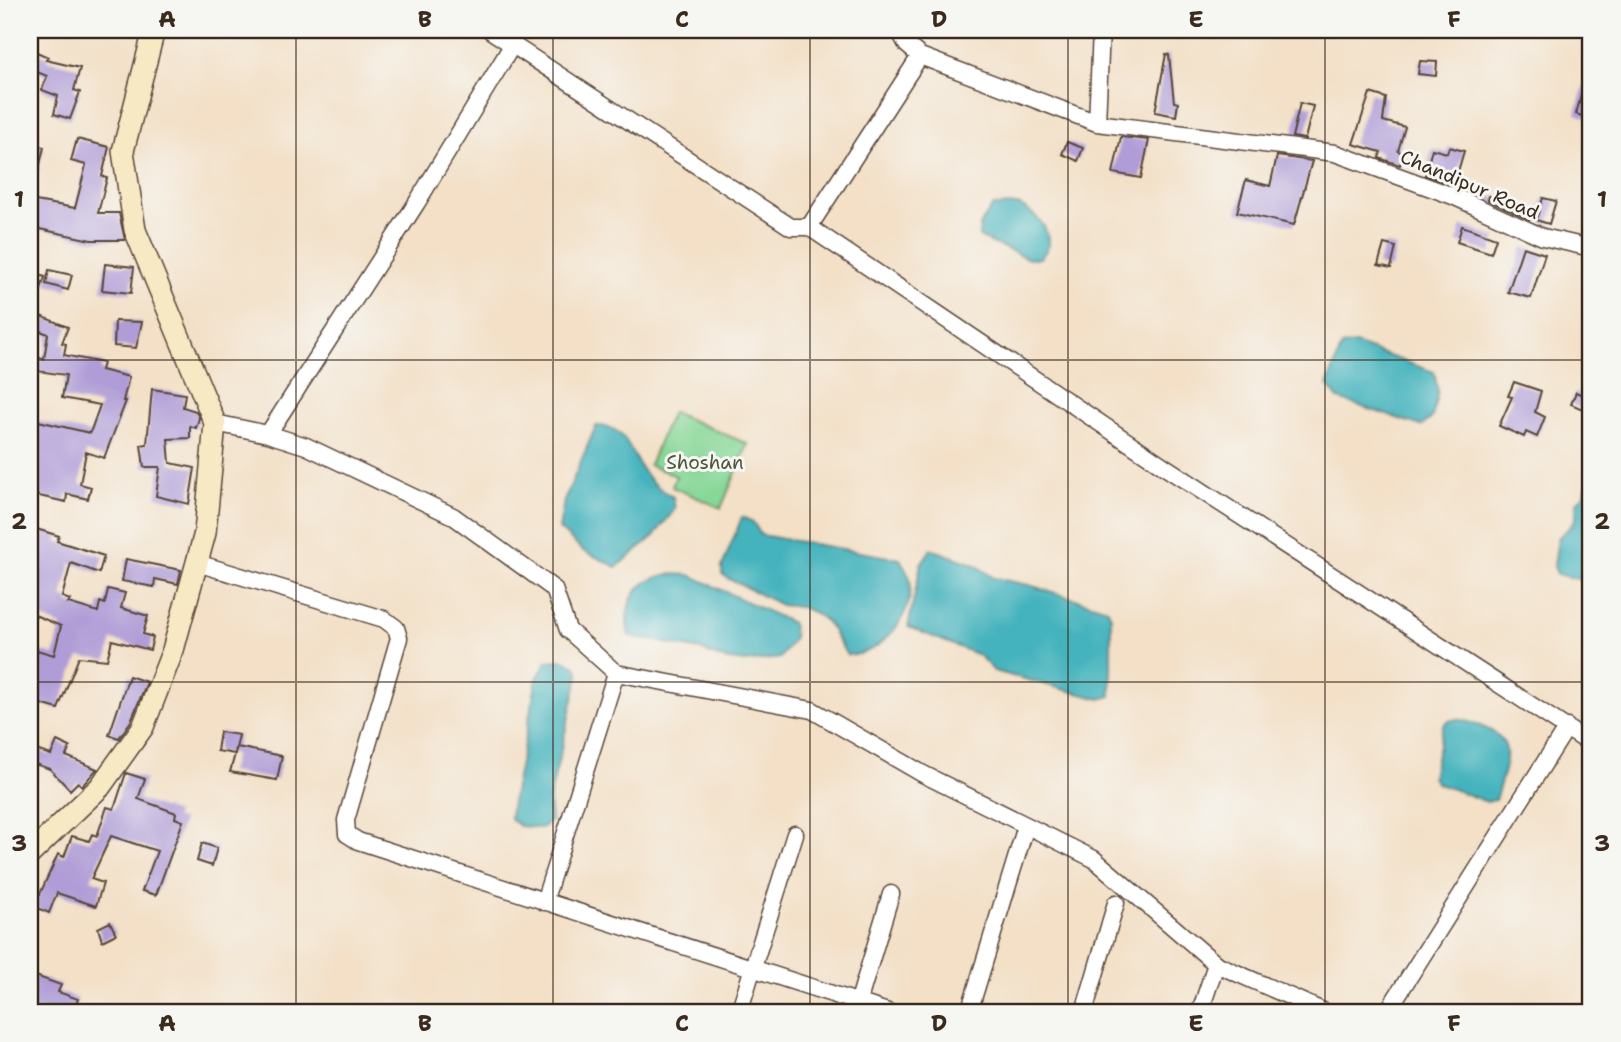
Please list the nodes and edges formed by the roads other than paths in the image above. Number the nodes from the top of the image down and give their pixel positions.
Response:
1 (154, 30) edge
2 (490, 30) edge
3 (899, 30) edge
4 (1101, 30) edge
5 (513, 44) junction
6 (920, 56) junction
7 (1097, 123) junction
8 (809, 227) junction
9 (1591, 248) edge
10 (215, 423) junction
11 (268, 434) junction
12 (197, 564) junction
13 (615, 673) junction
14 (1567, 727) junction
15 (1591, 744) edge
16 (1026, 827) junction
17 (795, 834) dead end
18 (30, 854) edge
19 (891, 894) dead end
20 (544, 902) junction
21 (1116, 903) dead end
22 (1216, 964) junction
23 (753, 969) junction
24 (857, 1007) edge
25 (739, 1012) edge
26 (888, 1012) edge
27 (969, 1012) edge
28 (1084, 1012) edge
29 (1200, 1012) edge
30 (1325, 1012) edge
31 (1387, 1012) edge

1 - 10 main road
2 - 5 street
3 - 6 street
4 - 7 street
5 - 8 street
5 - 11 street
6 - 7 street, Chandipur Road
6 - 8 street
7 - 9 street, Chandipur Road
8 - 14 street
10 - 11 street
10 - 12 main road
11 - 13 street
12 - 18 main road
12 - 20 street
13 - 16 street
13 - 20 street
14 - 15 street
14 - 31 street
16 - 22 street
16 - 27 street
17 - 23 street
19 - 24 street
20 - 23 street
21 - 28 street
22 - 29 street
22 - 30 street
23 - 24 street
23 - 25 street
24 - 26 street

